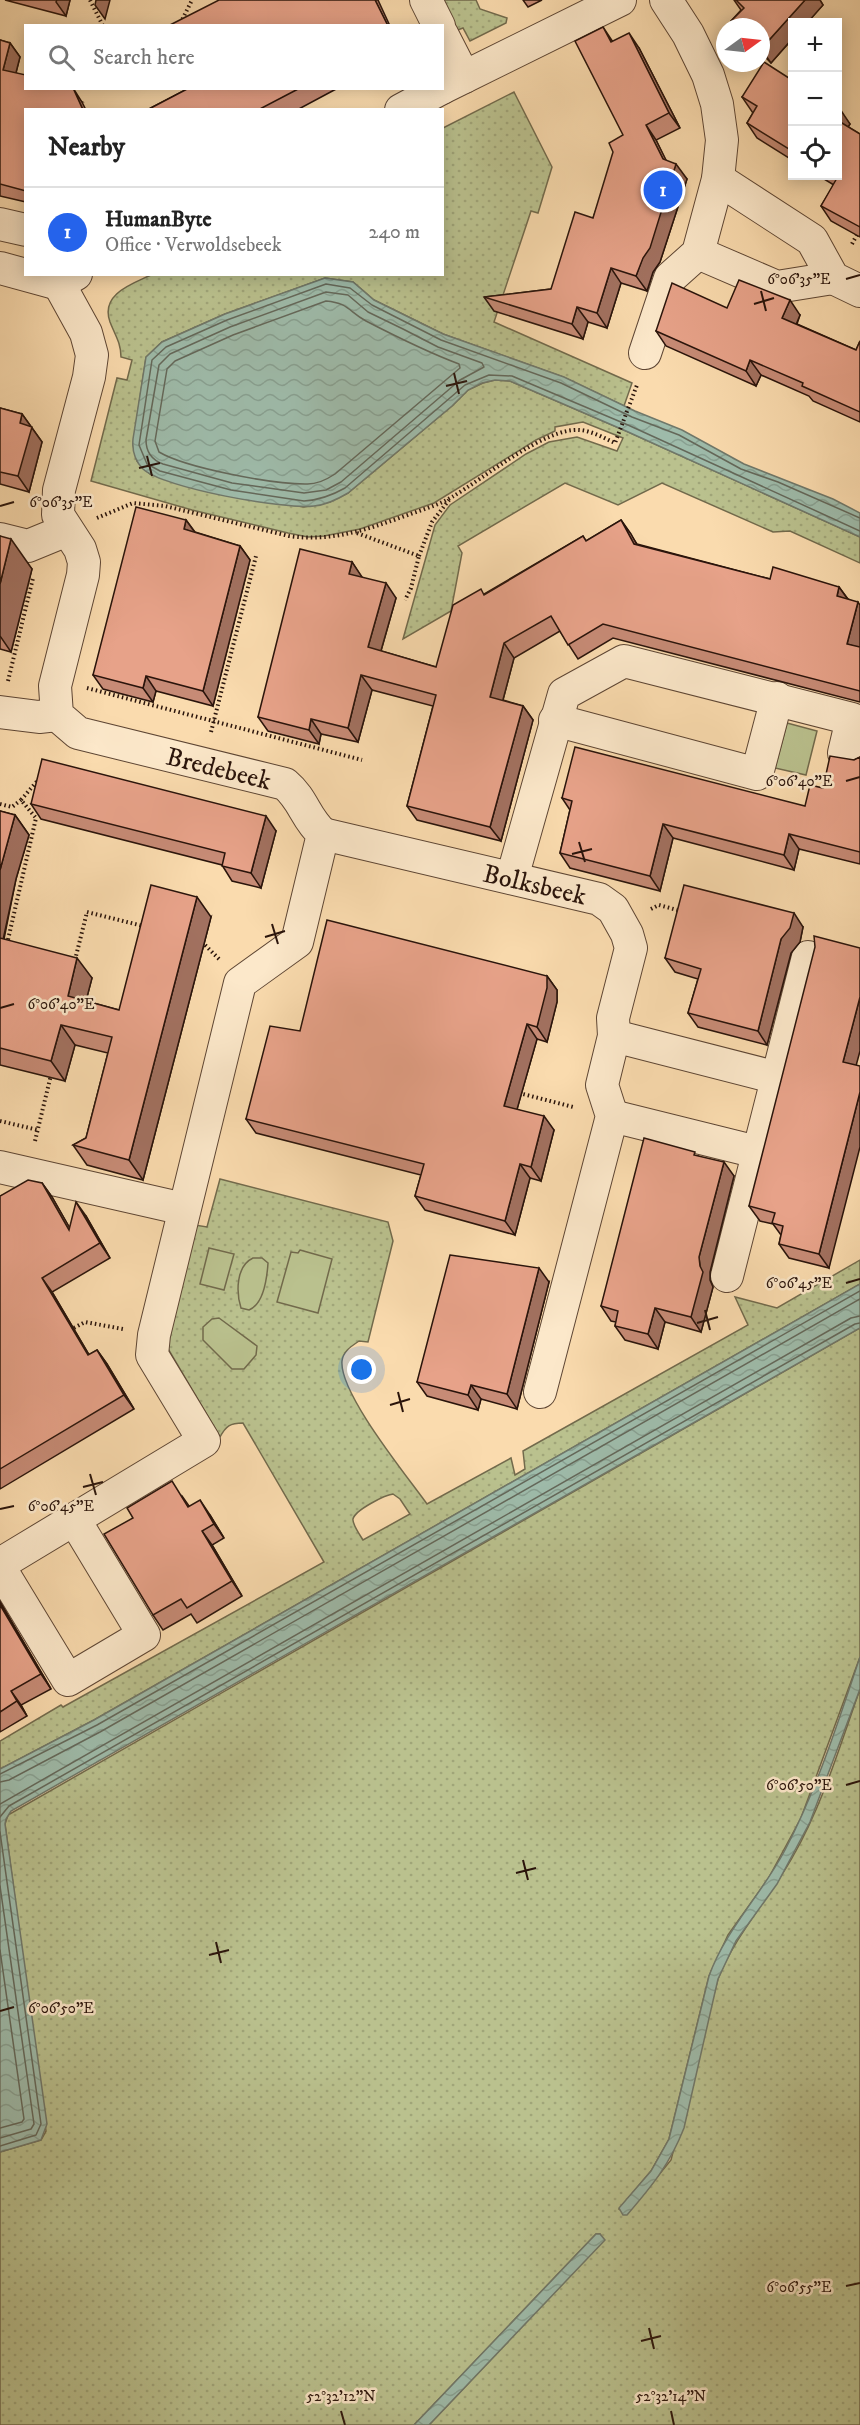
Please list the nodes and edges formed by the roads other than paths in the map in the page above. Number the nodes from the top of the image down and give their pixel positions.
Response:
1 (426, 0) edge
2 (620, 0) edge
3 (666, 0) edge
4 (437, 24) edge
5 (444, 47) edge
6 (450, 85) edge
7 (440, 90) edge
8 (405, 108) edge
9 (718, 179) junction
10 (0, 224) edge
11 (24, 230) edge
12 (698, 253) junction
13 (0, 268) edge
14 (24, 272) edge
15 (49, 276) edge
16 (67, 279) edge
17 (846, 285) edge
18 (645, 353) dead end
19 (55, 534) junction
20 (0, 539) edge
21 (4, 697) edge
22 (777, 698) junction
23 (57, 716) junction
24 (555, 720) junction
25 (860, 757) edge
26 (323, 834) junction
27 (512, 878) junction
28 (808, 957) dead end
29 (614, 1036) junction
30 (778, 1078) junction
31 (612, 1116) junction
32 (757, 1152) junction
33 (0, 1167) edge
34 (184, 1209) junction
35 (727, 1276) dead end
36 (540, 1392) dead end
37 (74, 1519) junction
38 (0, 1566) edge

1 - 4 street
2 - 6 street
3 - 9 street
5 - 6 street
7 - 8 street
9 - 12 street
9 - 17 street
10 - 11 street
12 - 17 street
12 - 18 street
13 - 14 street
15 - 16 street
16 - 19 street
19 - 20 street
19 - 23 street
21 - 23 street
22 - 24 street
22 - 24 street
22 - 25 street
23 - 26 street, Bredebeek
24 - 27 street
26 - 27 street, Bolksbeek
26 - 34 street
27 - 29 street, Bolksbeek
28 - 30 street
29 - 30 street
29 - 31 street, Bolksbeek
30 - 32 street
31 - 32 street
31 - 36 street
32 - 35 street
33 - 34 street
34 - 37 street
37 - 38 street
37 - 38 street

